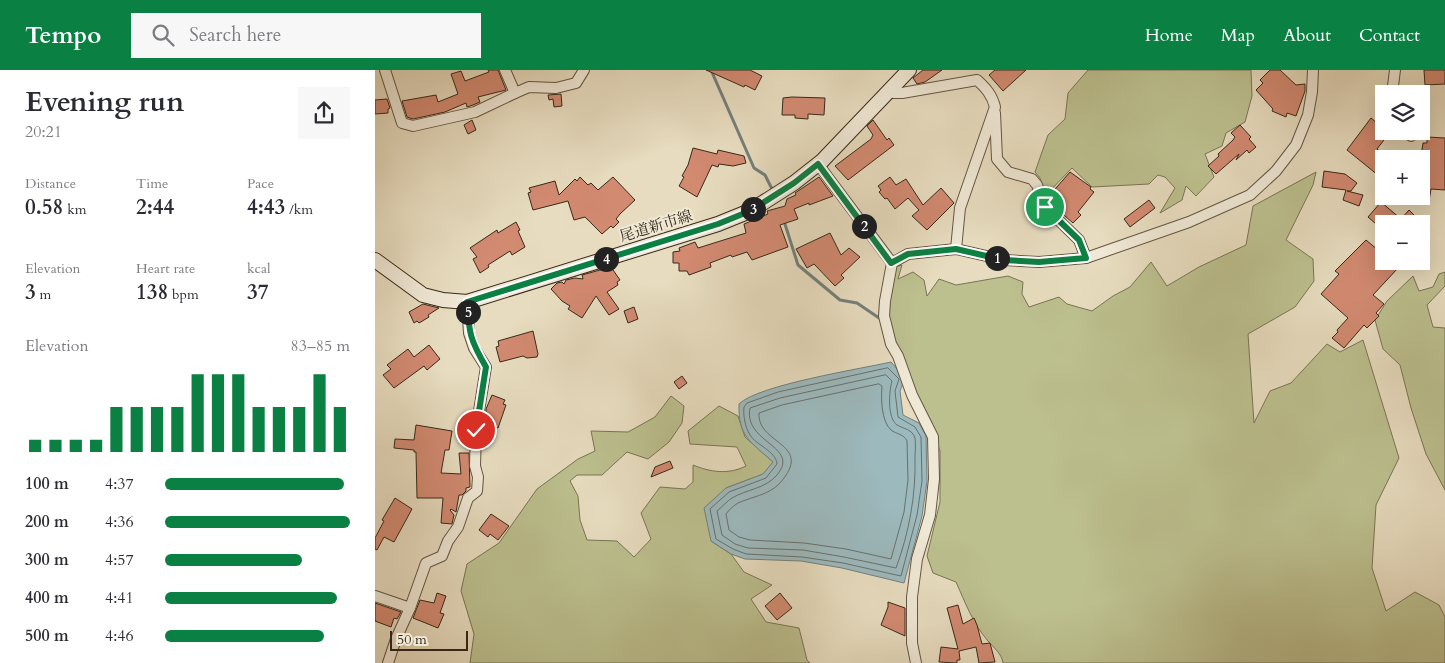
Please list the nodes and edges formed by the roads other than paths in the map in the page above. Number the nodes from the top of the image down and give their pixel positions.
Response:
1 (385, 70) edge
2 (505, 70) edge
3 (584, 70) edge
4 (909, 70) edge
5 (1313, 70) edge
6 (1395, 70) edge
7 (1393, 85) edge
8 (889, 90) junction
9 (515, 94) junction
10 (995, 107) junction
11 (818, 164) junction
12 (956, 249) junction
13 (1086, 258) junction
14 (375, 260) edge
15 (891, 263) junction
16 (467, 302) junction
17 (375, 596) edge
18 (410, 608) junction
19 (388, 663) edge
20 (916, 663) edge

1 - 9 street
2 - 9 street
3 - 9 street
4 - 8 main road, 尾道新市線
5 - 13 street
6 - 7 street
8 - 10 street
8 - 11 main road, 尾道新市線
10 - 12 street
10 - 13 street
11 - 15 street
11 - 16 main road, 尾道新市線
12 - 13 street
12 - 15 street
14 - 16 main road, 尾道新市線
15 - 20 street
16 - 18 street
17 - 18 street
18 - 19 street

